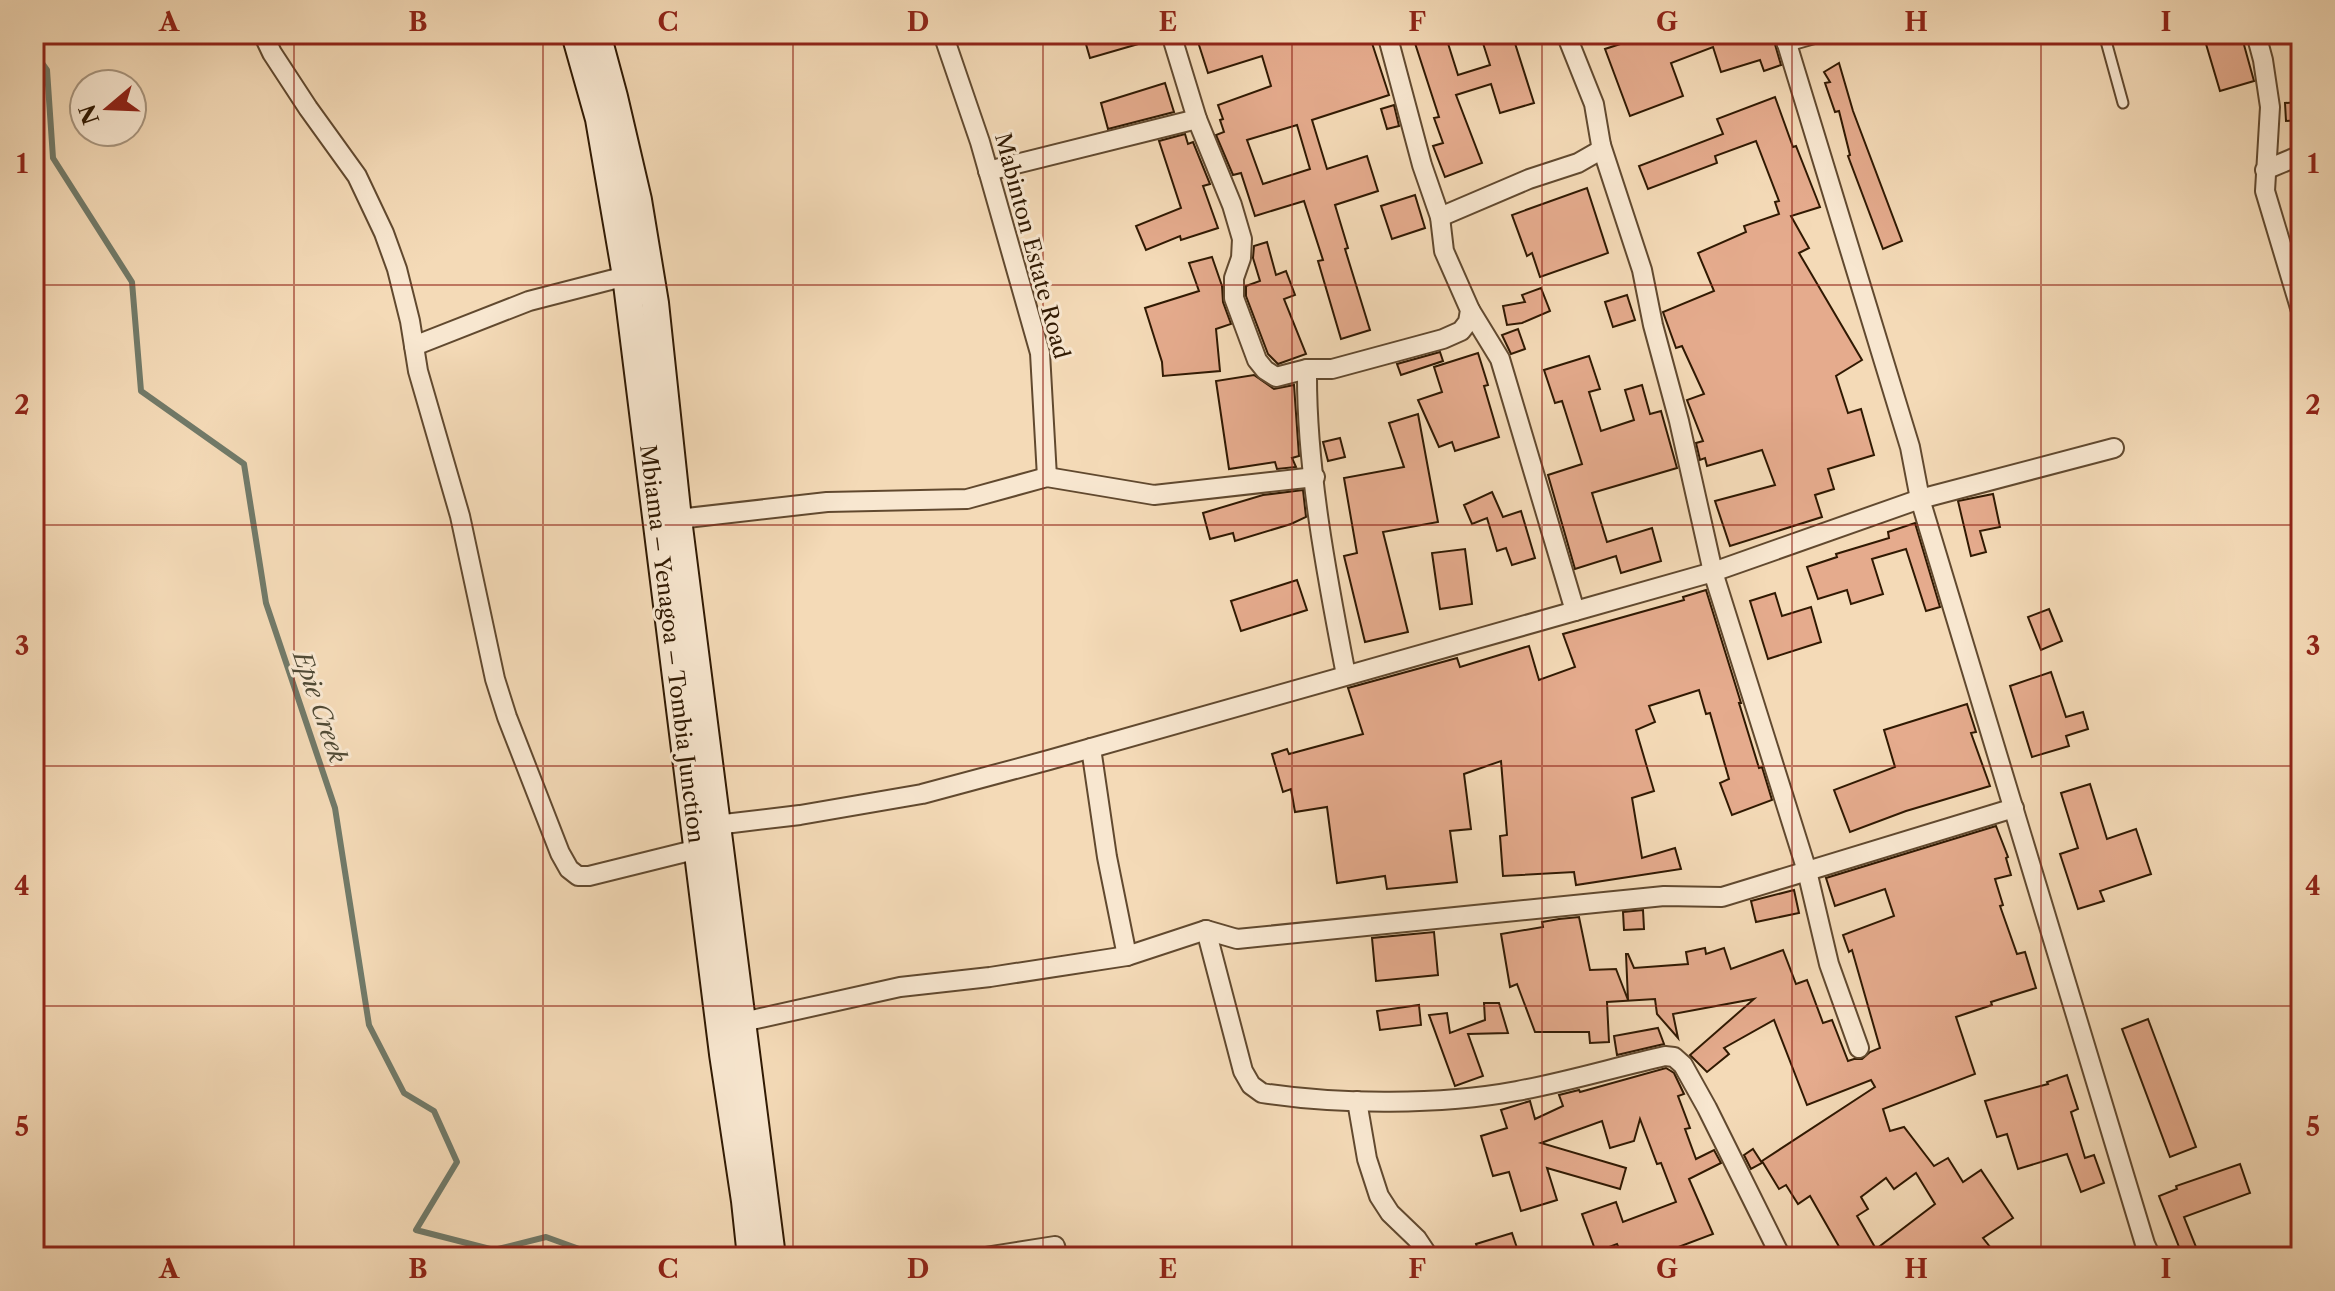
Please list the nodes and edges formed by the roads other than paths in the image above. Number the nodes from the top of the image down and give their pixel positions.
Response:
1 (263, 34) edge
2 (575, 34) edge
3 (597, 34) edge
4 (943, 34) edge
5 (1171, 34) edge
6 (1387, 34) edge
7 (1566, 34) edge
8 (1814, 34) edge
9 (2104, 34) edge
10 (2256, 34) edge
11 (1785, 38) edge
12 (2123, 103) dead end
13 (1197, 119) junction
14 (1601, 145) junction
15 (2301, 155) edge
16 (2265, 170) junction
17 (988, 171) junction
18 (1440, 217) junction
19 (626, 276) junction
20 (1470, 310) junction
21 (2301, 311) edge
22 (414, 346) junction
23 (1307, 369) junction
24 (2114, 448) dead end
25 (1047, 477) junction
26 (1315, 477) junction
27 (1920, 499) junction
28 (678, 519) junction
29 (1713, 572) junction
30 (1575, 611) junction
31 (1346, 675) junction
32 (1091, 748) junction
33 (2014, 808) junction
34 (716, 825) junction
35 (698, 849) junction
36 (1807, 871) junction
37 (1206, 930) junction
38 (1127, 956) junction
39 (743, 1022) junction
40 (1859, 1048) dead end
41 (1357, 1101) junction
42 (751, 1257) edge
43 (772, 1257) edge
44 (985, 1257) edge
45 (1058, 1257) edge
46 (1429, 1257) edge
47 (1781, 1257) edge
48 (2151, 1257) edge

1 - 22 street
2 - 19 main road, Mbiama – Yenagoa – Tombia Junction
3 - 28 main road, Mbiama – Yenagoa – Tombia Junction
4 - 17 street, Mabinton Estate Road
5 - 13 street
6 - 18 street
7 - 14 street
8 - 11 street
9 - 12 lane
10 - 16 street
11 - 27 street
13 - 17 street
13 - 23 street
14 - 18 street
14 - 29 street
15 - 16 street
16 - 21 street
17 - 25 street, Mabinton Estate Road
18 - 20 street
19 - 22 street
19 - 35 main road, Mbiama – Yenagoa – Tombia Junction
20 - 23 street
20 - 30 street
22 - 35 street
23 - 26 street
24 - 27 street
25 - 26 street
25 - 28 street
26 - 31 street
27 - 29 street
27 - 33 street
28 - 34 main road, Mbiama – Yenagoa – Tombia Junction
29 - 30 street
29 - 36 street
30 - 31 street
31 - 32 street
32 - 34 street
32 - 38 street
33 - 36 street
33 - 48 street
34 - 39 main road, Mbiama – Yenagoa – Tombia Junction
35 - 42 main road, Mbiama – Yenagoa – Tombia Junction
36 - 37 street
36 - 40 street
37 - 38 street
37 - 41 street
38 - 39 street
39 - 43 main road, Mbiama – Yenagoa – Tombia Junction
41 - 46 street
41 - 47 street
44 - 45 street

